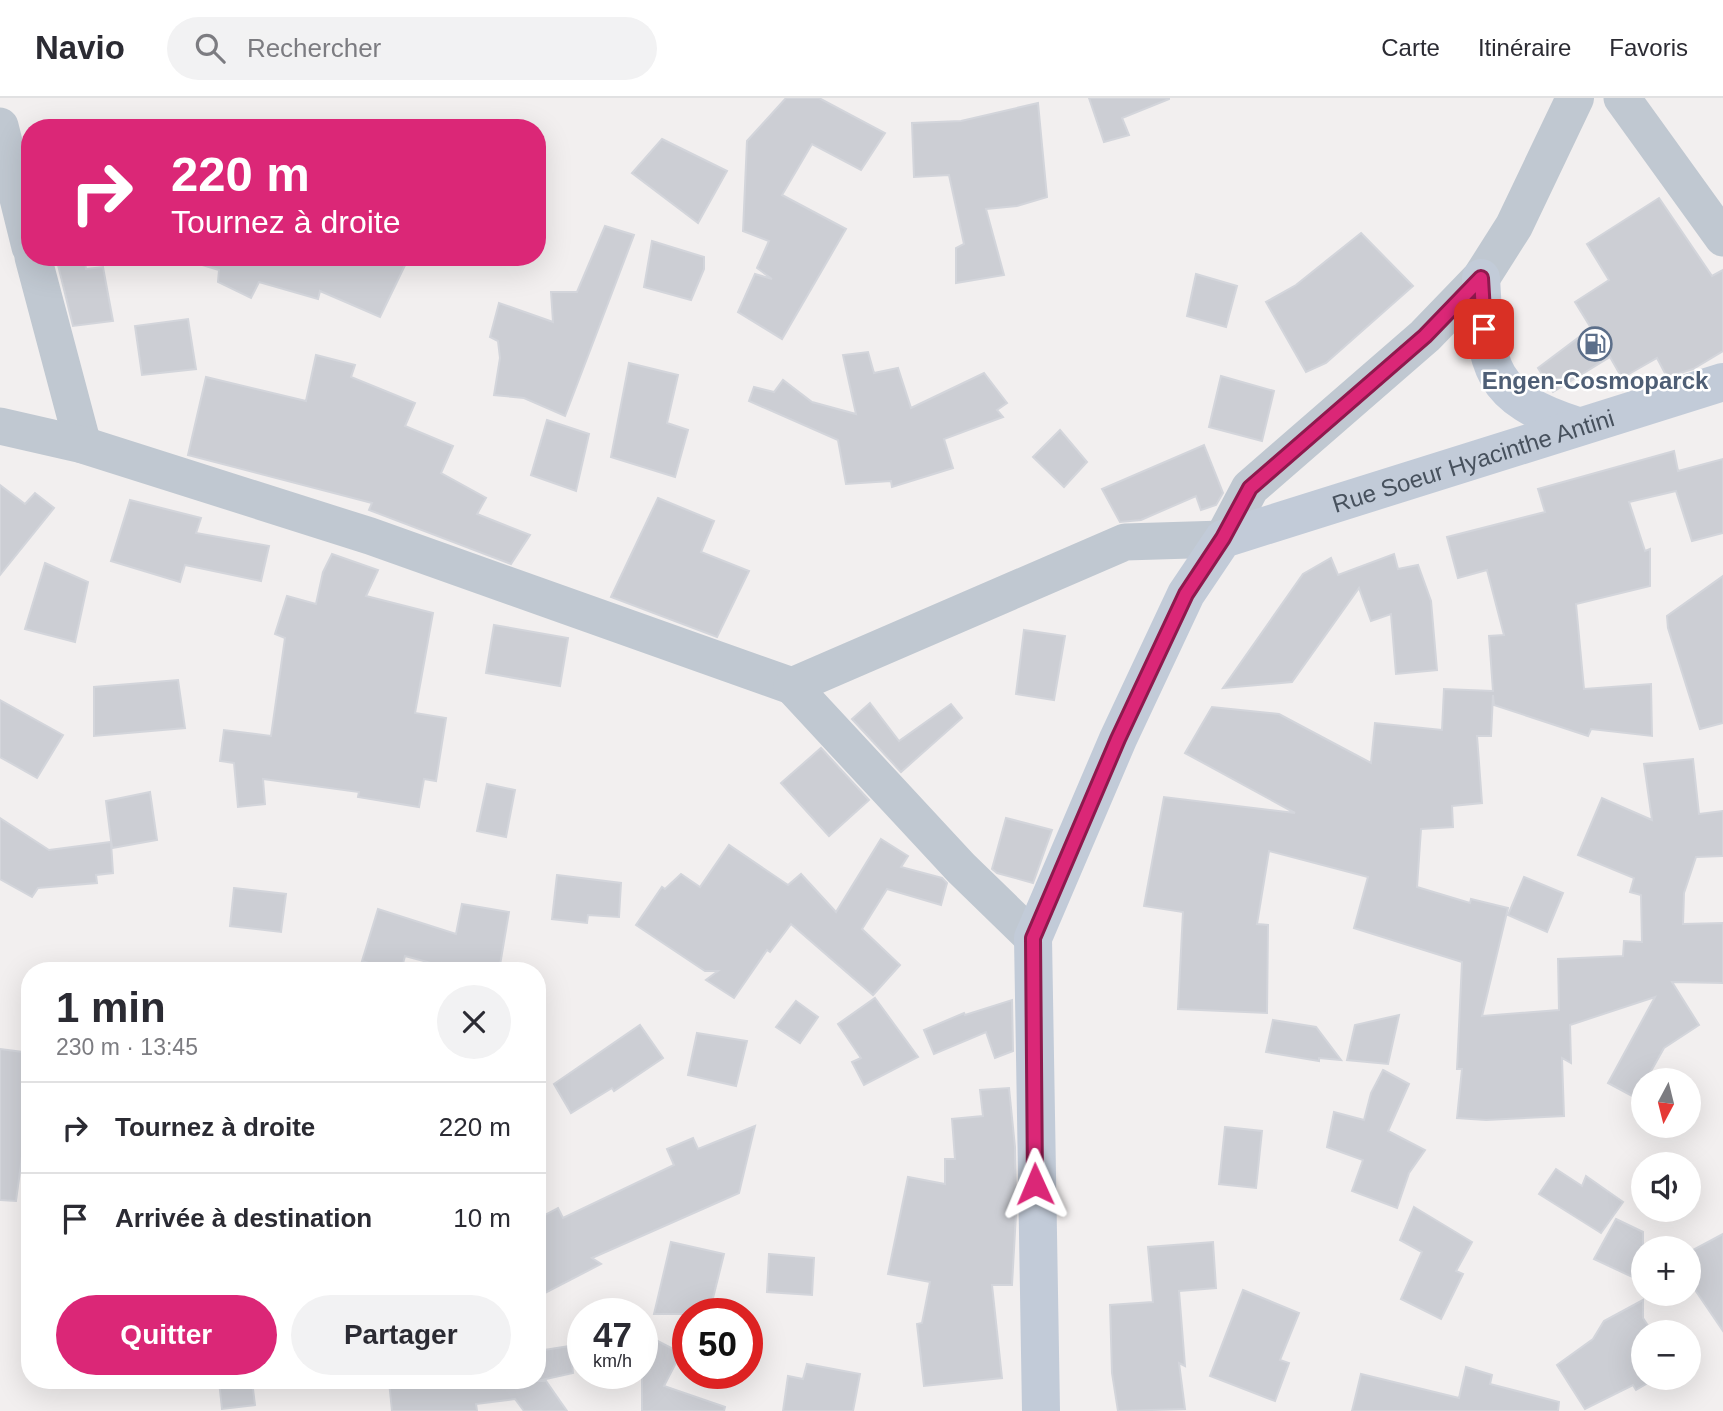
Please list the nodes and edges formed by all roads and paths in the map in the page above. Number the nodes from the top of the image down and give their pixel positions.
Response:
1 (1575, 98) edge
2 (1622, 98) edge
3 (0, 126) edge
4 (21, 211) edge
5 (1723, 238) edge
6 (35, 266) edge
7 (1481, 278) junction
8 (1723, 382) edge
9 (0, 426) edge
10 (1578, 426) junction
11 (83, 445) junction
12 (1223, 538) junction
13 (792, 686) junction
14 (1033, 938) junction
15 (1041, 1411) edge

1 - 7 street
2 - 5 street
3 - 4 street
6 - 11 street
7 - 10 main road
7 - 12 street
8 - 10 main road, Rue Soeur Hyacinthe Antini
9 - 11 street
10 - 12 main road, Rue Soeur Hyacinthe Antini
11 - 13 street
12 - 13 street
12 - 14 main road
13 - 14 street
14 - 15 main road

